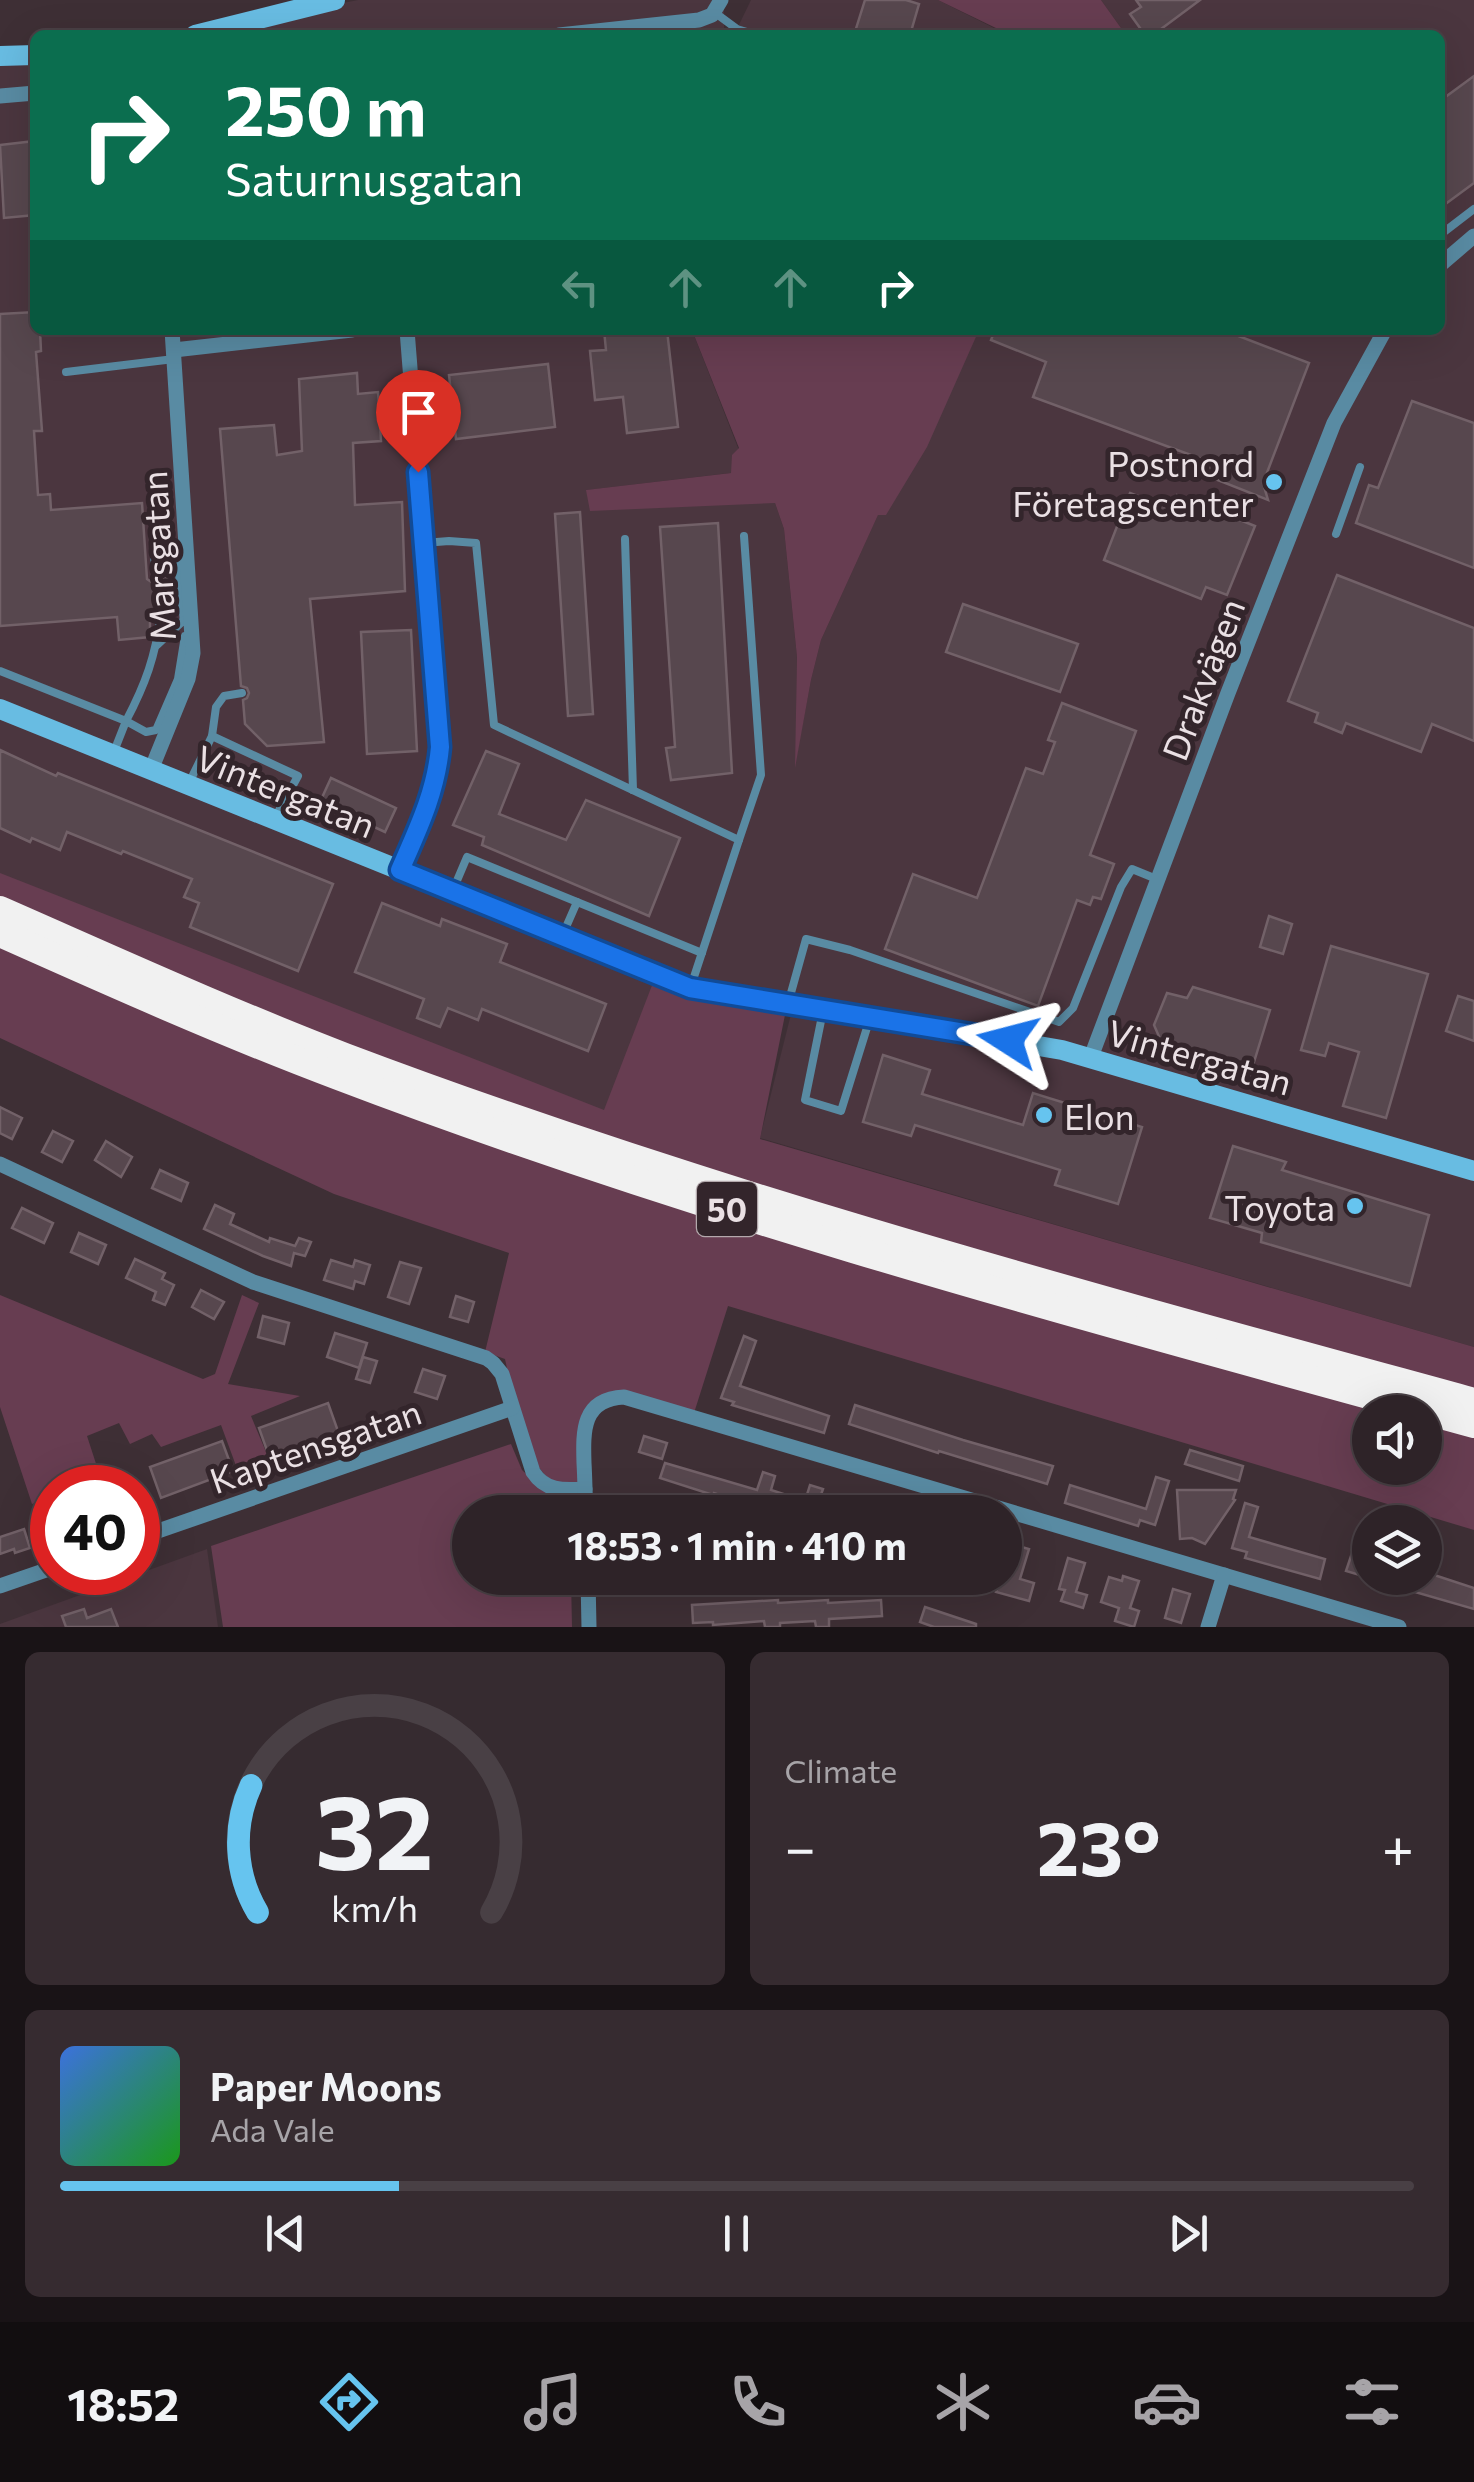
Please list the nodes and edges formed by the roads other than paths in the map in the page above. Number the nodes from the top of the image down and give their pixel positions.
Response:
1 (335, 0) edge
2 (718, 6) edge
3 (214, 30) edge
4 (619, 30) edge
5 (738, 30) edge
6 (30, 55) edge
7 (0, 56) edge
8 (30, 93) edge
9 (0, 96) edge
10 (1474, 209) edge
11 (1445, 230) edge
12 (1474, 236) edge
13 (1445, 260) edge
14 (172, 335) edge
15 (316, 335) edge
16 (407, 335) edge
17 (1382, 335) edge
18 (174, 355) junction
19 (66, 372) dead end
20 (1360, 467) dead end
21 (1336, 534) dead end
22 (744, 536) dead end
23 (624, 538) dead end
24 (424, 543) junction
25 (156, 578) dead end
26 (161, 614) dead end
27 (184, 620) junction
28 (157, 646) junction
29 (0, 670) edge
30 (242, 692) dead end
31 (0, 708) edge
32 (126, 721) junction
33 (212, 736) junction
34 (113, 754) junction
35 (151, 770) junction
36 (188, 785) junction
37 (634, 790) junction
38 (274, 820) junction
39 (739, 840) junction
40 (400, 870) junction
41 (1159, 880) junction
42 (452, 892) junction
43 (577, 902) junction
44 (0, 910) edge
45 (0, 933) edge
46 (562, 936) junction
47 (702, 953) junction
48 (690, 988) junction
49 (788, 1005) junction
50 (823, 1011) junction
51 (870, 1018) junction
52 (1092, 1057) junction
53 (0, 1164) edge
54 (1474, 1170) edge
55 (1474, 1402) edge
56 (512, 1408) junction
57 (1474, 1424) edge
58 (585, 1489) junction
59 (585, 1495) edge
60 (160, 1530) edge
61 (1224, 1575) junction
62 (30, 1576) edge
63 (0, 1586) edge
64 (588, 1595) edge
65 (589, 1627) edge
66 (1208, 1627) edge
67 (1399, 1627) edge

1 - 3 street
2 - 4 street
2 - 5 lane
6 - 7 street
8 - 9 street
10 - 11 lane
12 - 13 street
14 - 18 street, Marsgatan
15 - 18 street
16 - 24 street
17 - 41 street, Drakvägen
18 - 19 lane
18 - 35 street, Marsgatan
20 - 21 lane
22 - 39 lane
23 - 37 lane
24 - 37 lane
24 - 40 street
25 - 27 lane
26 - 28 lane
27 - 28 lane
27 - 32 lane
28 - 32 lane
29 - 32 lane
30 - 33 lane
31 - 34 street, Vintergatan
32 - 34 lane
33 - 36 lane
33 - 38 lane
34 - 35 street, Vintergatan
35 - 36 street, Vintergatan
36 - 38 street, Vintergatan
37 - 39 lane
38 - 40 street, Vintergatan
39 - 47 lane
40 - 42 street, Vintergatan
41 - 49 lane
41 - 52 street, Drakvägen
42 - 43 lane
42 - 46 street, Vintergatan
43 - 46 lane
43 - 47 lane
44 - 55 highway, 50
45 - 57 highway, 50
46 - 48 street, Vintergatan
47 - 48 lane
48 - 49 street, Vintergatan
49 - 50 street, Vintergatan
50 - 51 street, Vintergatan
50 - 51 lane
51 - 52 street, Vintergatan
52 - 54 street, Vintergatan
53 - 56 street
56 - 58 street
56 - 60 street, Kaptensgatan
58 - 59 street
58 - 61 street
61 - 66 street
61 - 67 street
62 - 63 street
64 - 65 street

